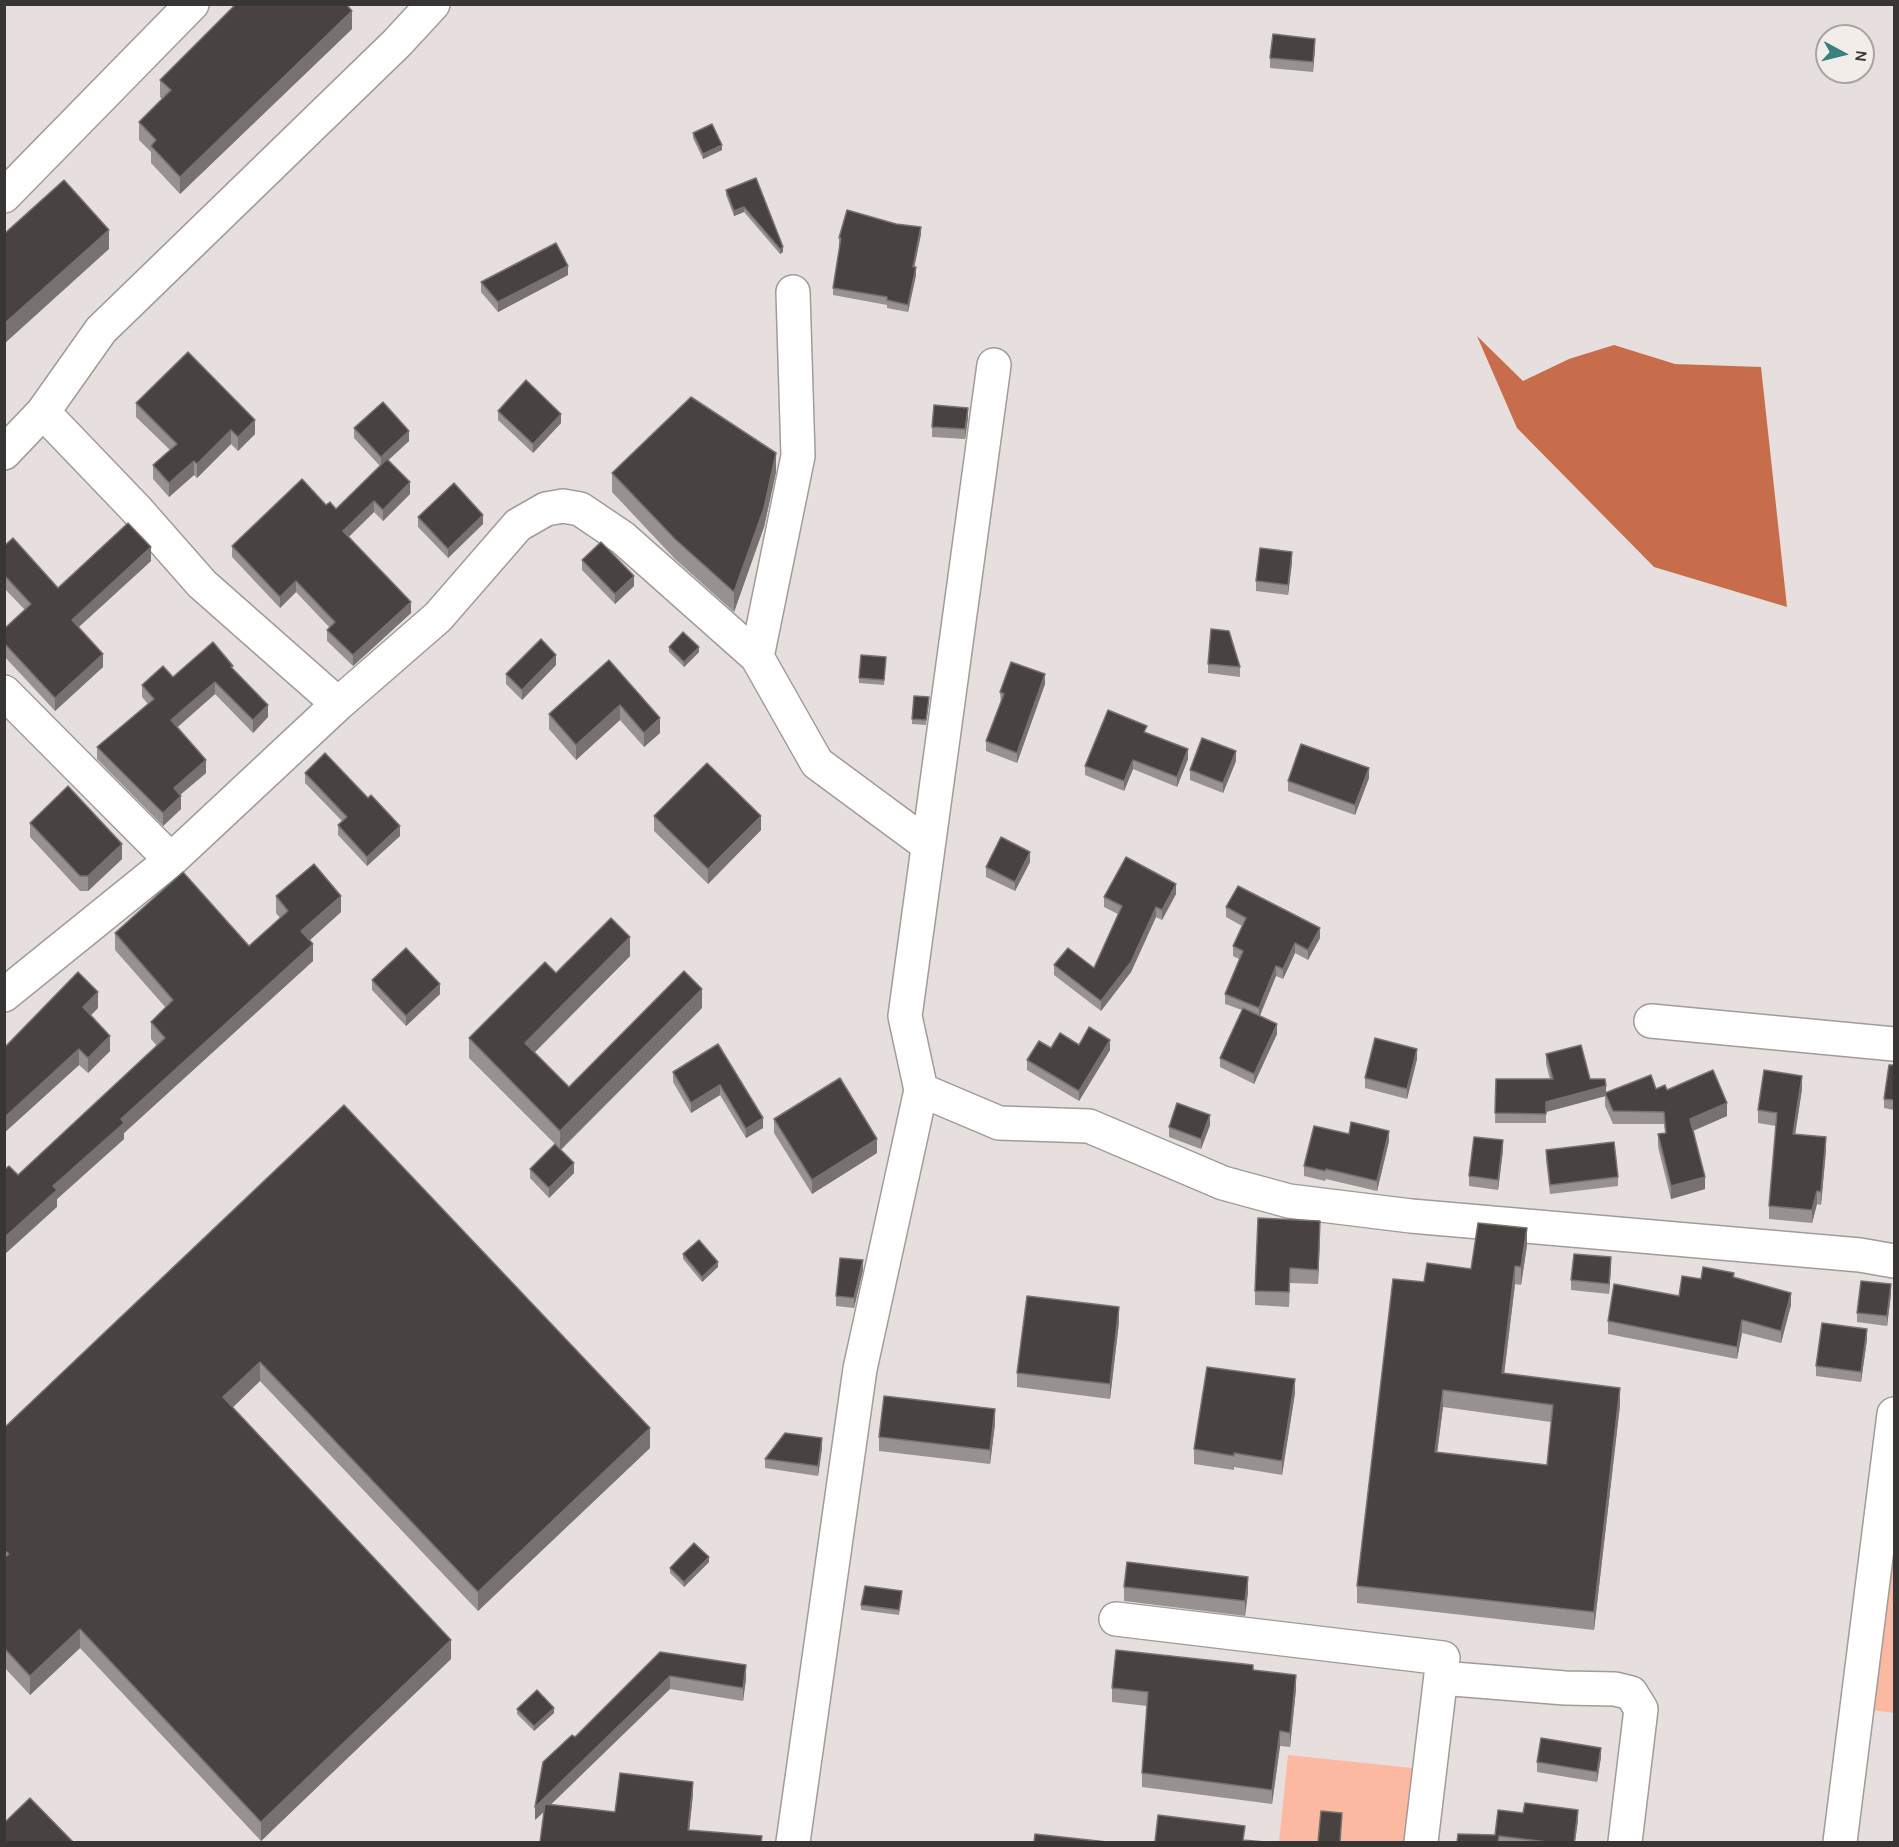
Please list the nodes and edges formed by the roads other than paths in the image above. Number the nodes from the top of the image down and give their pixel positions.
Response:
1 (192, 4) edge
2 (433, 4) edge
3 (4, 196) edge
4 (792, 292) dead end
5 (994, 365) dead end
6 (43, 412) junction
7 (4, 453) edge
8 (757, 657) junction
9 (4, 692) edge
10 (338, 704) junction
11 (928, 845) junction
12 (171, 860) junction
13 (4, 995) edge
14 (1650, 1021) dead end
15 (1894, 1044) edge
16 (921, 1090) junction
17 (1894, 1261) edge
18 (1894, 1414) edge
19 (1116, 1619) dead end
20 (1441, 1677) junction
21 (793, 1842) edge
22 (1421, 1842) edge
23 (1625, 1842) edge
24 (1840, 1842) edge

1 - 3 street
2 - 6 street
4 - 8 street
5 - 11 street
6 - 7 street
6 - 10 street
8 - 10 street
8 - 11 street
9 - 12 street
10 - 12 street
11 - 16 street
12 - 13 street
14 - 15 street
16 - 17 street
16 - 21 street
18 - 24 street
19 - 20 street
20 - 22 street
20 - 23 street

